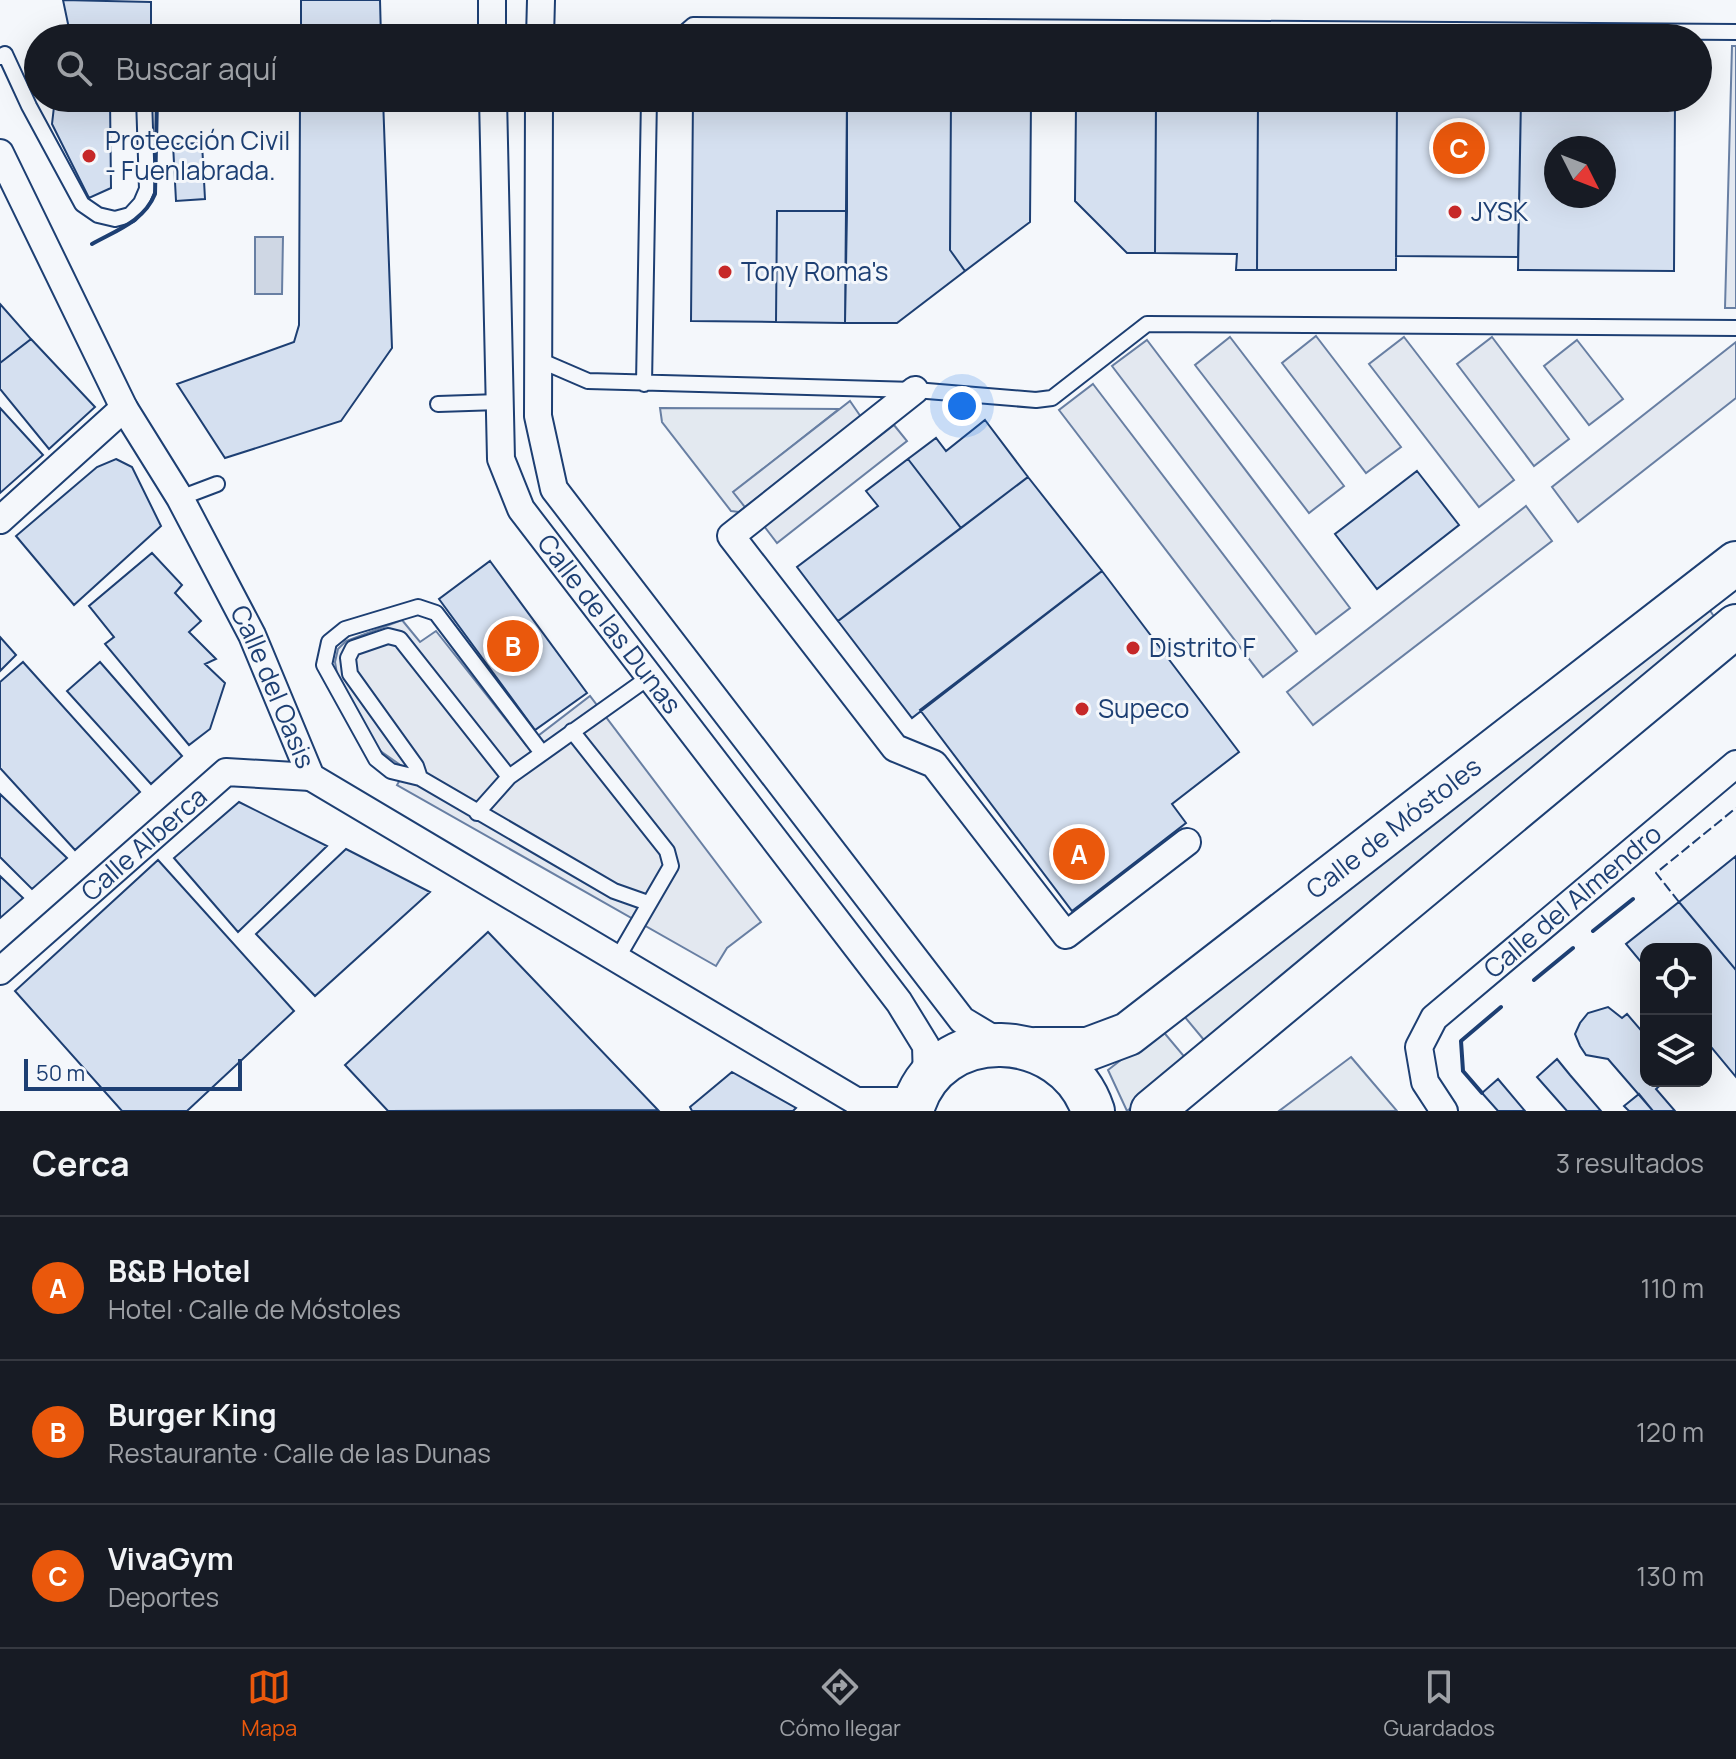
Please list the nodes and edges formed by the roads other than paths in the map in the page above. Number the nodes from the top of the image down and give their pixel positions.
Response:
1 (492, 0) edge
2 (541, 0) edge
3 (492, 24) edge
4 (540, 24) edge
5 (1712, 32) edge
6 (1736, 32) edge
7 (0, 57) edge
8 (24, 95) edge
9 (32, 112) edge
10 (144, 112) edge
11 (493, 112) edge
12 (539, 112) edge
13 (649, 112) edge
14 (0, 153) edge
15 (6, 184) edge
16 (1736, 328) edge
17 (537, 359) junction
18 (644, 384) junction
19 (915, 390) junction
20 (499, 402) junction
21 (438, 404) dead end
22 (124, 408) junction
23 (217, 484) dead end
24 (180, 498) junction
25 (0, 520) edge
26 (1736, 563) edge
27 (1736, 626) edge
28 (648, 678) junction
29 (572, 731) junction
30 (542, 753) junction
31 (1736, 764) edge
32 (311, 777) junction
33 (509, 777) junction
34 (420, 778) junction
35 (477, 813) junction
36 (1187, 842) dead end
37 (648, 903) junction
38 (617, 959) junction
39 (0, 971) edge
40 (1018, 1046) junction
41 (918, 1097) edge
42 (1093, 1111) edge
43 (1152, 1111) edge
44 (1444, 1111) edge

1 - 3 street
2 - 4 street
5 - 6 lane
7 - 8 lane
9 - 10 lane
11 - 20 street, Calle de las Dunas
12 - 17 street, Calle de las Dunas
13 - 18 lane
14 - 15 street, Calle del Oasis
15 - 22 street, Calle del Oasis
16 - 19 lane
17 - 18 lane
17 - 40 street, Calle de las Dunas
18 - 19 lane
19 - 36 street
20 - 21 lane
20 - 28 street, Calle de las Dunas
22 - 24 street, Calle del Oasis
22 - 25 street
23 - 24 lane
24 - 32 street, Calle del Oasis
26 - 40 main road, Calle de Móstoles
27 - 43 main road
28 - 29 lane
28 - 41 street, Calle de las Dunas
29 - 30 lane
29 - 37 lane
30 - 33 lane
30 - 34 lane
31 - 44 street, Calle del Almendro
32 - 38 street, Calle del Oasis
32 - 39 street, Calle Alberca
33 - 34 lane
33 - 35 lane
34 - 35 lane
35 - 37 lane
37 - 38 lane
38 - 41 street, Calle del Oasis
40 - 41 main road, Calle de Móstoles
40 - 42 main road

